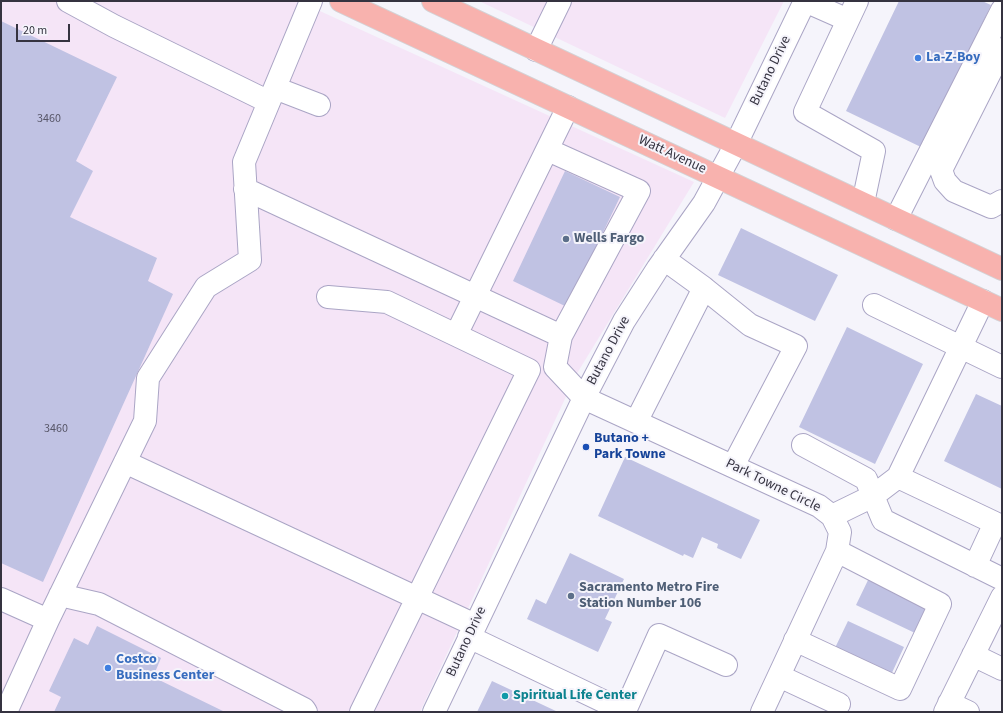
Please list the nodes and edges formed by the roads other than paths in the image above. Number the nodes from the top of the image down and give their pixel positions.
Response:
1 (68, 1) edge
2 (311, 1) edge
3 (341, 1) edge
4 (433, 1) edge
5 (560, 1) edge
6 (805, 1) edge
7 (857, 1) edge
8 (1002, 10) edge
9 (848, 20) junction
10 (536, 50) junction
11 (999, 59) edge
12 (272, 95) junction
13 (320, 105) dead end
14 (568, 107) junction
15 (736, 144) junction
16 (548, 150) junction
17 (719, 177) junction
18 (246, 189) junction
19 (1002, 201) edge
20 (862, 203) junction
21 (896, 219) junction
22 (664, 260) junction
23 (1002, 269) edge
24 (704, 288) junction
25 (476, 296) junction
26 (328, 297) dead end
27 (874, 305) dead end
28 (993, 305) edge
29 (459, 330) junction
30 (561, 336) junction
31 (961, 347) junction
32 (554, 367) junction
33 (1002, 367) edge
34 (584, 398) junction
35 (636, 422) junction
36 (803, 445) dead end
37 (125, 462) junction
38 (732, 466) junction
39 (898, 477) junction
40 (873, 496) junction
41 (832, 516) junction
42 (837, 551) junction
43 (975, 566) junction
44 (1002, 579) edge
45 (60, 595) junction
46 (1002, 597) edge
47 (1, 598) edge
48 (417, 598) junction
49 (48, 620) junction
50 (472, 631) junction
51 (795, 640) junction
52 (973, 655) junction
53 (726, 665) dead end
54 (1002, 669) edge
55 (779, 676) junction
56 (839, 704) dead end
57 (954, 709) edge
58 (6, 712) edge
59 (306, 712) edge
60 (361, 712) edge
61 (434, 712) edge
62 (626, 712) edge
63 (762, 712) edge

1 - 12 street
2 - 12 street
3 - 14 main road, Watt Avenue
4 - 10 main road
5 - 10 street
6 - 9 street
6 - 15 street, Butano Drive
7 - 9 street
8 - 21 street
9 - 20 street
10 - 15 main road
11 - 19 street
12 - 13 street
12 - 18 street
14 - 16 street
14 - 17 main road, Watt Avenue
15 - 17 street, Butano Drive
15 - 20 main road
16 - 25 street
16 - 30 street
17 - 22 street, Butano Drive
17 - 28 main road, Watt Avenue
18 - 25 street
18 - 37 street
20 - 21 main road
21 - 23 main road
22 - 24 street
22 - 34 street, Butano Drive
24 - 35 street
24 - 38 street
25 - 29 street
25 - 30 street
26 - 29 street
27 - 31 street
28 - 31 street
29 - 32 street
29 - 48 street
30 - 32 street
31 - 33 street
31 - 39 street
32 - 34 street
34 - 35 street, Park Towne Circle
34 - 50 street, Butano Drive
35 - 38 street, Park Towne Circle
36 - 40 street
37 - 45 street
37 - 48 street
38 - 41 street, Park Towne Circle
39 - 40 street
39 - 43 street
40 - 41 street
40 - 43 street
41 - 42 street, Park Towne Circle
42 - 51 street, Park Towne Circle
42 - 51 street
43 - 44 street
45 - 49 street
45 - 59 street
46 - 52 street
47 - 49 street
48 - 50 street
48 - 60 street
49 - 58 street
50 - 61 street, Butano Drive
50 - 62 street
51 - 55 street, Park Towne Circle
52 - 54 street
52 - 57 street
53 - 62 street
55 - 56 street
55 - 63 street, Park Towne Circle

